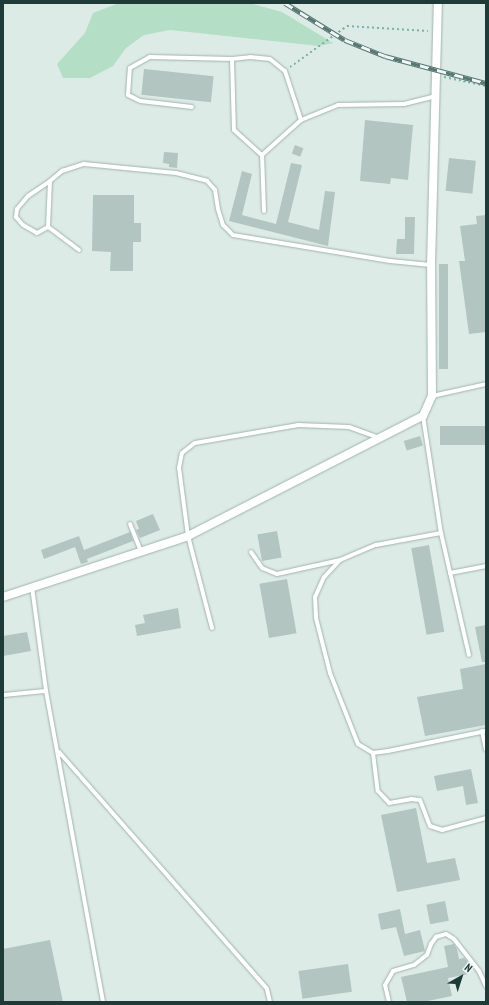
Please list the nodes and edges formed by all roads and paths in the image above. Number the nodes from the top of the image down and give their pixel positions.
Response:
1 (438, 3) edge
2 (438, 32) junction
3 (232, 59) junction
4 (284, 71) junction
5 (436, 75) junction
6 (486, 86) edge
7 (435, 96) junction
8 (192, 107) dead end
9 (300, 120) junction
10 (262, 155) junction
11 (50, 181) junction
12 (264, 211) dead end
13 (48, 227) junction
14 (79, 250) dead end
15 (431, 265) junction
16 (486, 384) edge
17 (432, 396) junction
18 (423, 416) junction
19 (380, 438) junction
20 (130, 524) dead end
21 (441, 533) junction
22 (188, 536) junction
23 (141, 551) junction
24 (251, 552) dead end
25 (340, 560) junction
26 (486, 566) edge
27 (450, 573) junction
28 (32, 587) junction
29 (3, 597) edge
30 (212, 628) dead end
31 (469, 655) dead end
32 (46, 691) junction
33 (3, 695) edge
34 (484, 731) edge
35 (486, 750) edge
36 (58, 752) junction
37 (373, 752) junction
38 (486, 818) edge
39 (486, 986) edge
40 (103, 1002) edge
41 (270, 1002) edge
42 (389, 1002) edge

1 - 2 street
2 - 4 path
2 - 5 street
3 - 4 lane
3 - 8 lane
3 - 10 lane
4 - 9 lane
5 - 6 path
5 - 7 street
7 - 9 lane
7 - 15 street
9 - 10 lane
10 - 12 lane
11 - 13 lane
11 - 13 lane
11 - 15 lane
13 - 14 lane
15 - 17 street
16 - 17 lane
17 - 18 street
18 - 19 street
18 - 21 lane
19 - 22 street
19 - 22 lane
20 - 23 lane
21 - 25 lane
21 - 27 lane
22 - 23 street
22 - 30 lane
23 - 28 street
24 - 25 lane
25 - 37 lane
26 - 27 lane
27 - 31 lane
28 - 29 street
28 - 32 lane
32 - 33 lane
32 - 36 lane
34 - 35 lane
34 - 37 lane
36 - 40 lane
36 - 41 lane
37 - 38 lane
39 - 42 lane

